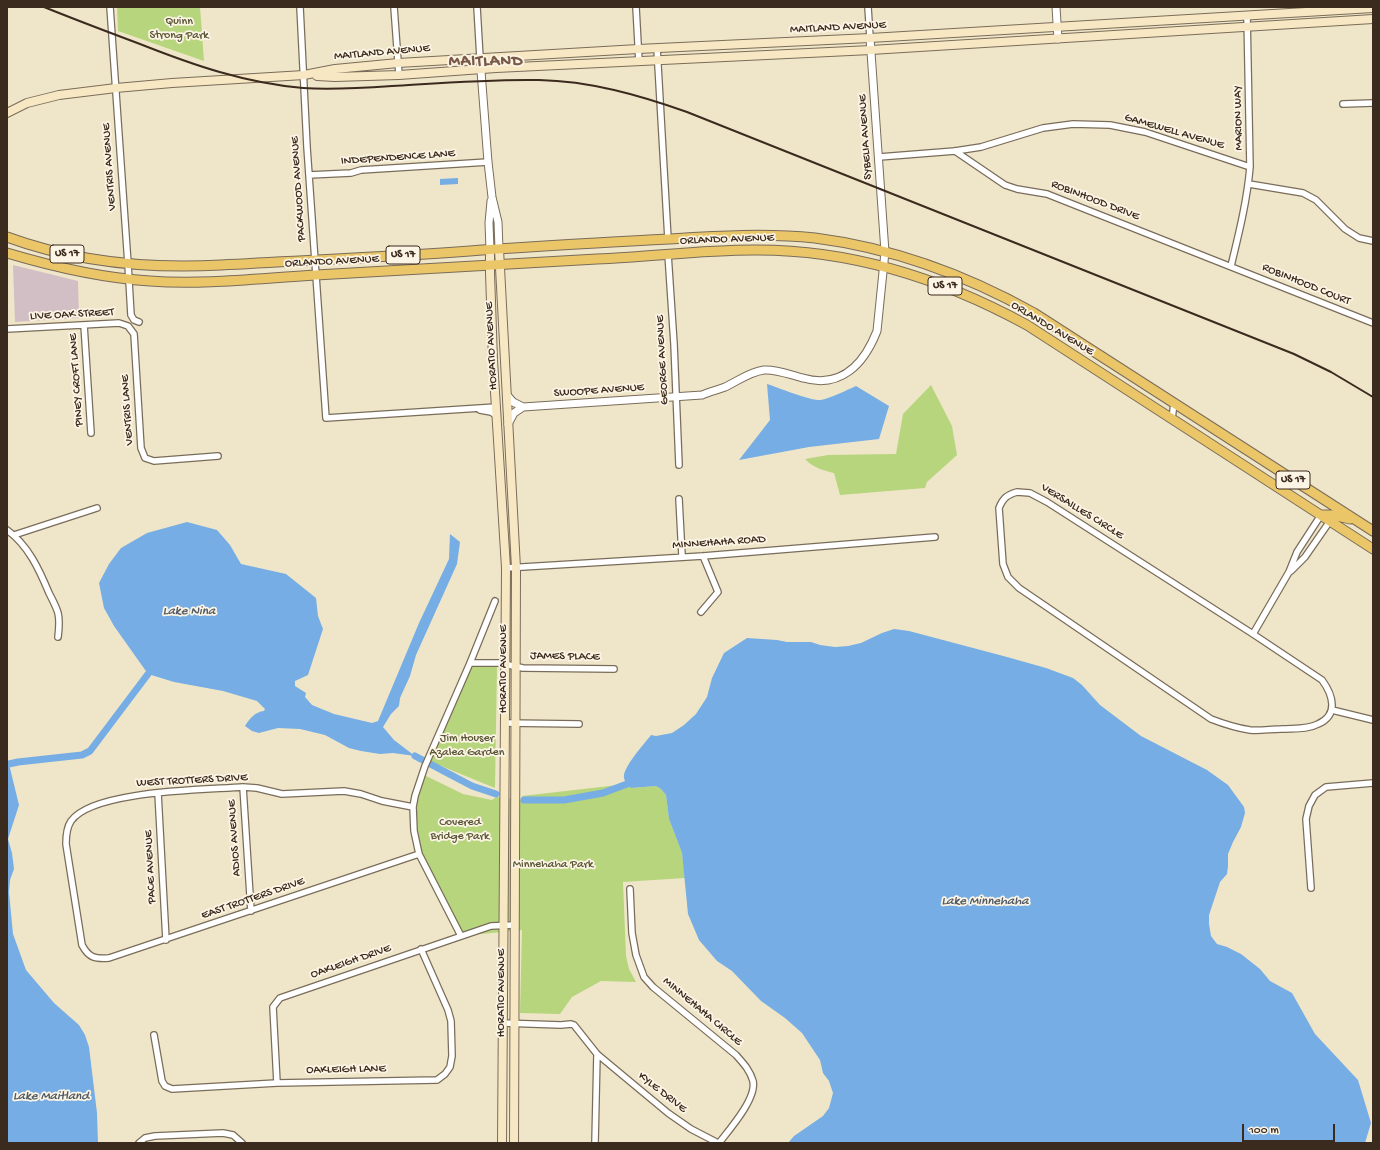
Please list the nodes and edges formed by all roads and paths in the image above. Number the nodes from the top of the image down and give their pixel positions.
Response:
1 (110, 7) edge
2 (300, 7) edge
3 (394, 7) edge
4 (477, 7) edge
5 (636, 7) edge
6 (868, 7) edge
7 (1056, 7) edge
8 (1373, 8) edge
9 (1247, 15) junction
10 (1373, 19) edge
11 (1057, 27) junction
12 (1247, 27) junction
13 (870, 38) junction
14 (1058, 39) junction
15 (658, 48) junction
16 (638, 49) junction
17 (871, 50) junction
18 (543, 54) junction
19 (480, 58) junction
20 (659, 60) junction
21 (639, 62) junction
22 (398, 63) junction
23 (544, 66) junction
24 (480, 70) junction
25 (304, 75) junction
26 (399, 75) junction
27 (116, 88) junction
28 (1373, 103) edge
29 (1343, 104) dead end
30 (8, 110) edge
31 (955, 151) junction
32 (879, 157) junction
33 (488, 162) junction
34 (1250, 167) junction
35 (309, 175) junction
36 (1249, 184) junction
37 (7, 237) edge
38 (668, 239) junction
39 (1373, 241) edge
40 (495, 249) junction
41 (885, 252) junction
42 (7, 253) edge
43 (668, 254) junction
44 (316, 260) junction
45 (128, 264) junction
46 (490, 265) junction
47 (500, 265) junction
48 (884, 266) junction
49 (1231, 266) junction
50 (317, 274) junction
51 (128, 280) junction
52 (139, 322) dead end
53 (1373, 323) edge
54 (84, 325) junction
55 (7, 329) edge
56 (134, 334) joint
57 (507, 395) junction
58 (676, 398) junction
59 (1174, 403) junction
60 (523, 407) junction
61 (496, 411) junction
62 (1172, 419) junction
63 (508, 424) junction
64 (91, 433) dead end
65 (218, 456) dead end
66 (679, 465) dead end
67 (679, 499) dead end
68 (1304, 505) junction
69 (1333, 505) junction
70 (97, 508) dead end
71 (1321, 515) junction
72 (1355, 520) junction
73 (1330, 521) junction
74 (7, 530) edge
75 (1373, 531) edge
76 (14, 535) junction
77 (935, 537) dead end
78 (1373, 549) edge
79 (682, 556) junction
80 (703, 556) junction
81 (506, 568) junction
82 (516, 568) junction
83 (1290, 572) junction
84 (495, 601) dead end
85 (701, 612) dead end
86 (1253, 634) junction
87 (58, 637) dead end
88 (470, 663) junction
89 (505, 664) junction
90 (516, 666) junction
91 (614, 669) dead end
92 (1332, 710) junction
93 (1373, 720) edge
94 (505, 723) junction
95 (516, 723) junction
96 (579, 724) dead end
97 (1373, 783) edge
98 (242, 787) junction
99 (158, 793) junction
100 (413, 807) junction
101 (419, 854) junction
102 (630, 888) dead end
103 (1311, 888) dead end
104 (251, 911) junction
105 (503, 925) junction
106 (514, 925) junction
107 (461, 936) junction
108 (166, 940) junction
109 (421, 949) junction
110 (93, 957) joint
111 (502, 1023) junction
112 (514, 1023) junction
113 (154, 1035) dead end
114 (597, 1054) junction
115 (277, 1083) junction
116 (139, 1143) edge
117 (242, 1143) edge
118 (502, 1143) edge
119 (514, 1143) edge
120 (595, 1143) edge
121 (719, 1143) edge

1 - 27 street, VENTRIS AVENUE
2 - 25 street, PACKWOOD AVENUE
3 - 22 street
4 - 19 street, HORATIO AVENUE
5 - 16 street
6 - 13 street, SYBELIA AVENUE
7 - 11 street
8 - 9 main road, MAITLAND AVENUE
9 - 11 main road, MAITLAND AVENUE
9 - 12 street, MARION WAY
10 - 12 main road, MAITLAND AVENUE
11 - 13 main road, MAITLAND AVENUE
11 - 14 street
12 - 14 main road, MAITLAND AVENUE
12 - 34 street, MARION WAY
13 - 15 main road, MAITLAND AVENUE
13 - 17 street, SYBELIA AVENUE
14 - 17 main road, MAITLAND AVENUE
15 - 16 main road, MAITLAND AVENUE
15 - 20 street
16 - 18 main road, MAITLAND AVENUE
16 - 21 street
17 - 20 main road, MAITLAND AVENUE
17 - 32 street, SYBELIA AVENUE
18 - 19 main road, MAITLAND AVENUE
18 - 23 street
19 - 22 main road, MAITLAND AVENUE
19 - 24 street, HORATIO AVENUE
20 - 21 main road, MAITLAND AVENUE
20 - 38 street
21 - 23 main road, MAITLAND AVENUE
22 - 25 main road, MAITLAND AVENUE
22 - 26 street
23 - 24 main road, MAITLAND AVENUE
24 - 26 main road, MAITLAND AVENUE
24 - 33 street, HORATIO AVENUE
25 - 26 main road, MAITLAND AVENUE
25 - 27 main road, MAITLAND AVENUE
25 - 35 street, PACKWOOD AVENUE
27 - 30 main road, MAITLAND AVENUE
27 - 45 street, VENTRIS AVENUE
28 - 29 street
31 - 32 street, GAMEWELL AVENUE
31 - 34 street, GAMEWELL AVENUE
31 - 49 street, ROBINHOOD DRIVE
32 - 41 street, SYBELIA AVENUE
33 - 35 street, INDEPENDENCE LANE
33 - 40 street, HORATIO AVENUE
34 - 36 street, MARION WAY
35 - 44 street, PACKWOOD AVENUE
36 - 39 street
36 - 49 street, MARION WAY
37 - 45 main road, ORLANDO AVENUE / US 17
38 - 40 main road, ORLANDO AVENUE / US 17
38 - 41 main road, ORLANDO AVENUE / US 17
40 - 44 main road, ORLANDO AVENUE / US 17
40 - 46 main road, HORATIO AVENUE
40 - 47 main road, HORATIO AVENUE
41 - 48 street, SYBELIA AVENUE
41 - 59 main road, ORLANDO AVENUE / US 17
42 - 51 main road, ORLANDO AVENUE / US 17
43 - 47 main road, ORLANDO AVENUE / US 17
43 - 48 main road, ORLANDO AVENUE / US 17
43 - 58 street, GEORGE AVENUE
44 - 45 main road, ORLANDO AVENUE / US 17
44 - 50 street, PACKWOOD AVENUE
45 - 51 street, VENTRIS AVENUE
46 - 47 main road, ORLANDO AVENUE / US 17
46 - 50 main road, ORLANDO AVENUE / US 17
46 - 61 main road, HORATIO AVENUE
47 - 57 main road, HORATIO AVENUE
48 - 58 street, SWOOPE AVENUE
48 - 62 main road, ORLANDO AVENUE / US 17
49 - 53 street, ROBINHOOD COURT
50 - 51 main road, ORLANDO AVENUE / US 17
50 - 61 street, PACKWOOD AVENUE
51 - 52 street, VENTRIS AVENUE
54 - 55 street, LIVE OAK STREET
54 - 56 street, LIVE OAK STREET
54 - 64 street, PINEY CROFT LANE
56 - 65 street, VENTRIS LANE
57 - 60 street
57 - 63 main road, HORATIO AVENUE
58 - 60 street, SWOOPE AVENUE
58 - 66 street, GEORGE AVENUE
59 - 62 street
59 - 69 main road, ORLANDO AVENUE / US 17
60 - 63 street
61 - 63 main road
61 - 81 main road, HORATIO AVENUE
62 - 68 main road, ORLANDO AVENUE / US 17
63 - 82 main road, HORATIO AVENUE
67 - 79 street
68 - 69 main road
68 - 71 main road, ORLANDO AVENUE / US 17
69 - 72 main road, ORLANDO AVENUE / US 17
70 - 76 street
71 - 72 main road
71 - 73 main road, ORLANDO AVENUE / US 17
71 - 83 street
72 - 75 main road, ORLANDO AVENUE / US 17
73 - 78 main road, ORLANDO AVENUE / US 17
73 - 83 street
74 - 76 street
76 - 87 street
77 - 80 street, MINNEHAHA ROAD
79 - 80 street, MINNEHAHA ROAD
79 - 82 street, MINNEHAHA ROAD
80 - 85 street
81 - 82 street, MINNEHAHA ROAD
81 - 89 main road, HORATIO AVENUE
82 - 90 main road, HORATIO AVENUE
83 - 86 street
84 - 88 street
86 - 92 street, VERSAILLES CIRCLE
86 - 92 street, VERSAILLES CIRCLE
88 - 89 street, JAMES PLACE
88 - 100 street
89 - 90 street, JAMES PLACE
89 - 94 main road, HORATIO AVENUE
90 - 91 street, JAMES PLACE
90 - 95 main road, HORATIO AVENUE
92 - 93 street
94 - 95 street
94 - 105 main road, HORATIO AVENUE
95 - 96 street
95 - 106 main road, HORATIO AVENUE
97 - 103 street
98 - 99 street, WEST TROTTERS DRIVE
98 - 100 street, WEST TROTTERS DRIVE
98 - 104 street, ADIOS AVENUE
99 - 108 street, PACE AVENUE
99 - 110 street, WEST TROTTERS DRIVE
100 - 101 street
101 - 104 street, EAST TROTTERS DRIVE
101 - 107 street
102 - 121 street, MINNEHAHA CIRCLE
104 - 108 street, EAST TROTTERS DRIVE
105 - 106 street, OAKLEIGH DRIVE
105 - 107 street, OAKLEIGH DRIVE
105 - 111 main road, HORATIO AVENUE
106 - 112 main road, HORATIO AVENUE
107 - 109 street, OAKLEIGH DRIVE
108 - 110 street, EAST TROTTERS DRIVE
109 - 115 street, OAKLEIGH DRIVE
109 - 115 street, OAKLEIGH LANE
111 - 112 street
111 - 118 main road, HORATIO AVENUE
112 - 114 street
112 - 119 main road, HORATIO AVENUE
113 - 115 street, OAKLEIGH LANE
114 - 120 street
114 - 121 street, KYLE DRIVE
116 - 117 street

